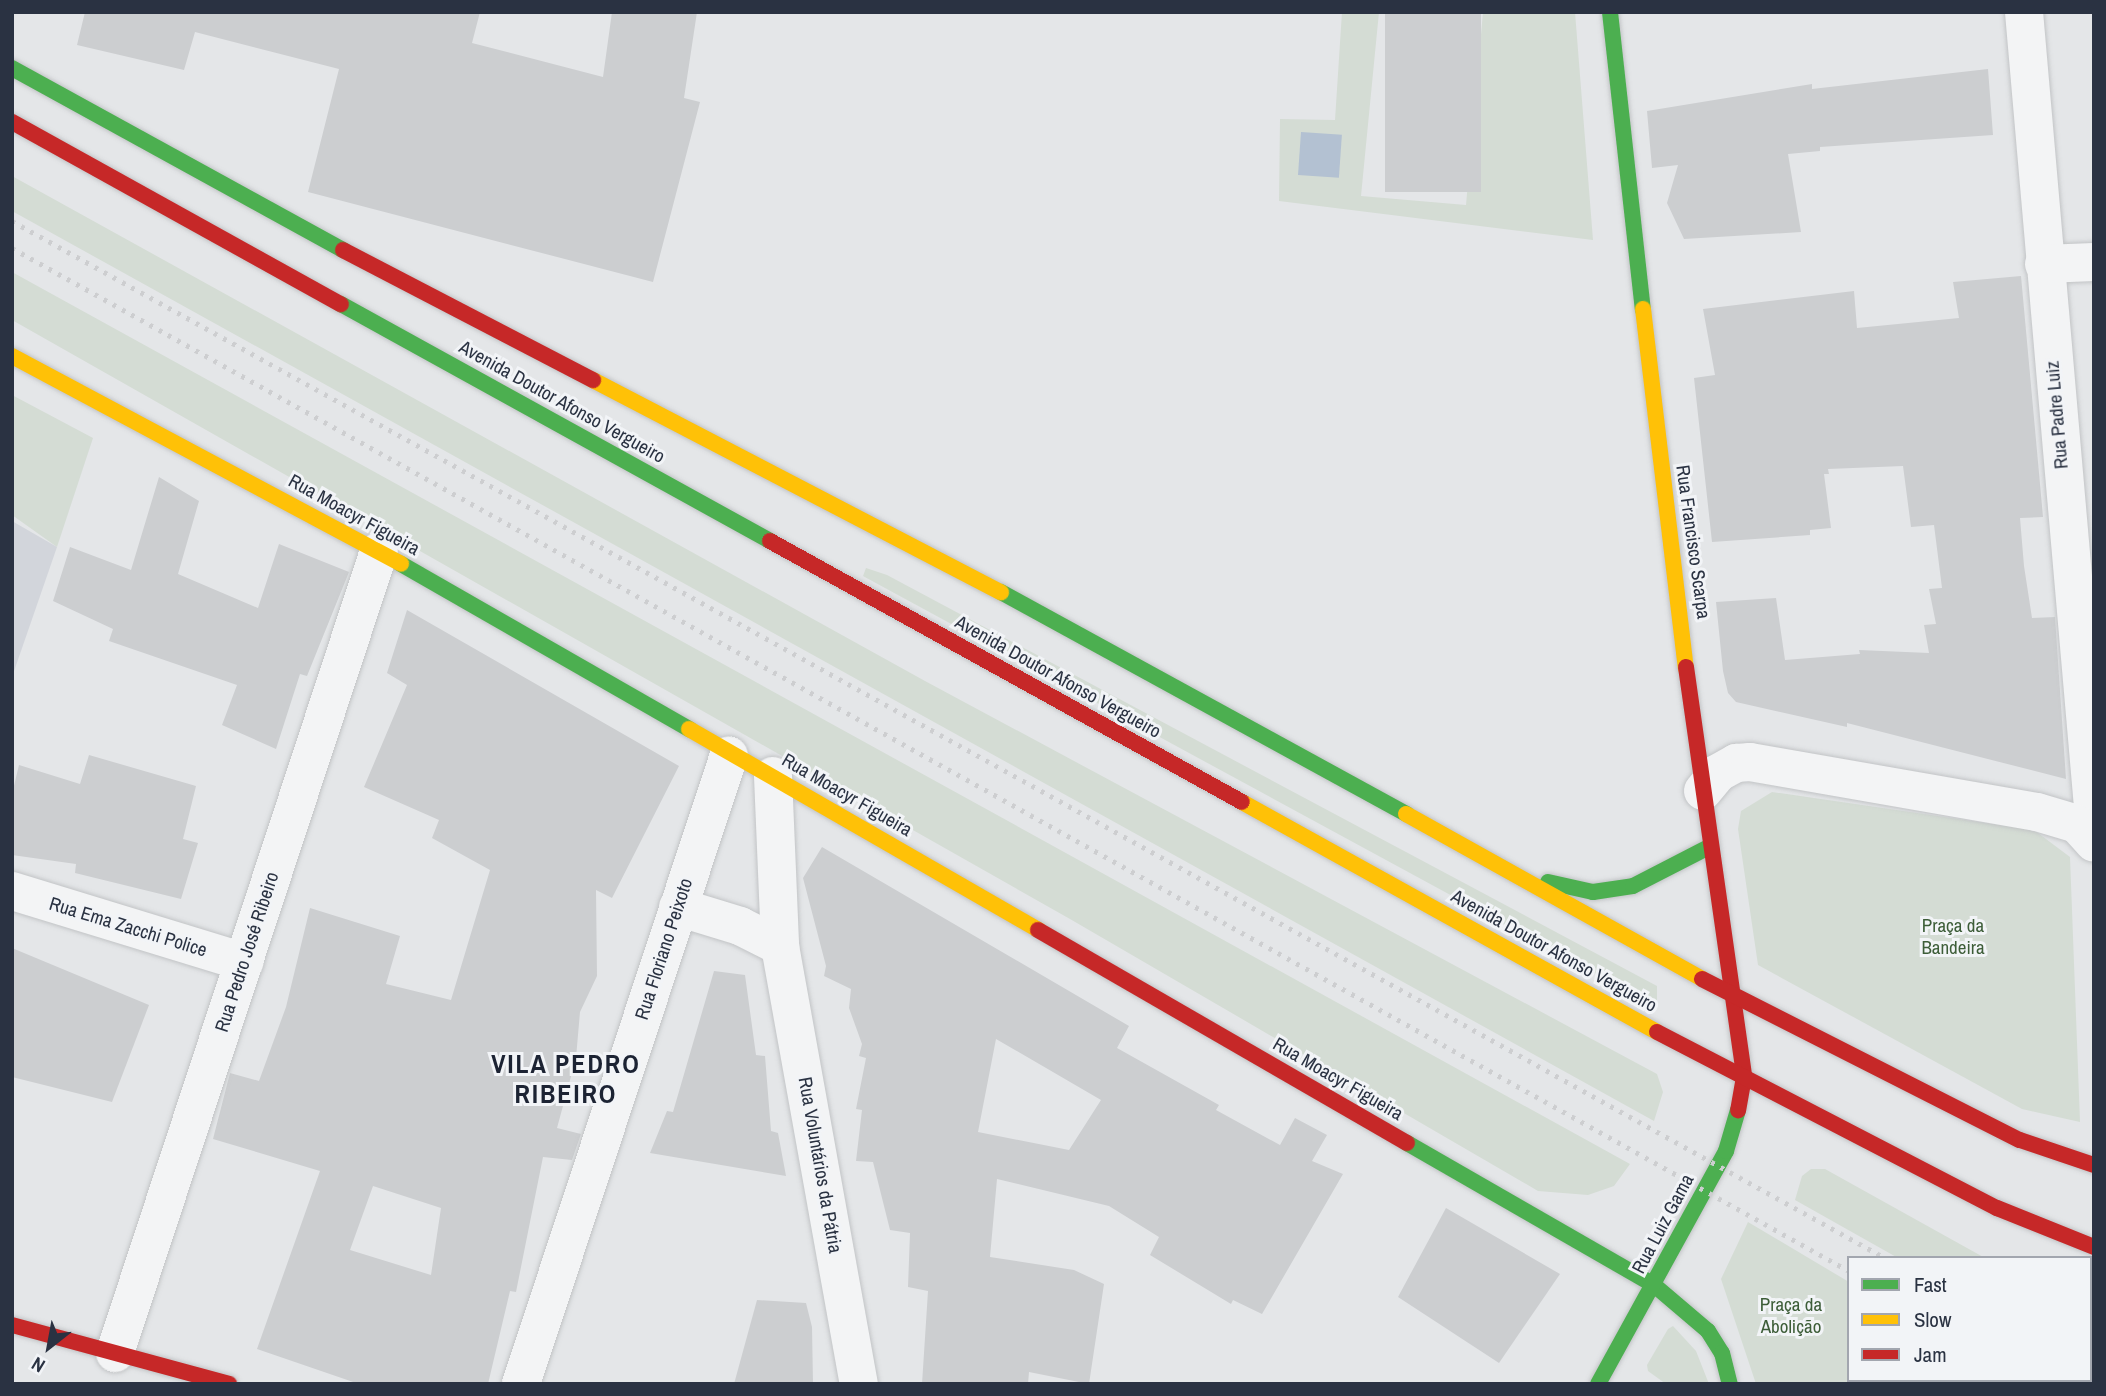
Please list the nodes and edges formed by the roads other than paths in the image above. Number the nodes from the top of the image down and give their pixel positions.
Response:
1 (1610, 12) edge
2 (2024, 12) edge
3 (12, 68) edge
4 (12, 122) edge
5 (2094, 262) edge
6 (2044, 264) junction
7 (12, 356) edge
8 (379, 551) junction
9 (729, 755) junction
10 (773, 776) junction
11 (1703, 791) junction
12 (2094, 818) edge
13 (2094, 843) edge
14 (1709, 847) junction
15 (1512, 874) junction
16 (12, 891) edge
17 (678, 907) junction
18 (780, 946) junction
19 (244, 962) junction
20 (1735, 994) junction
21 (1744, 1077) junction
22 (2094, 1165) edge
23 (2094, 1247) edge
24 (1654, 1285) junction
25 (12, 1325) edge
26 (116, 1353) junction
27 (229, 1384) edge
28 (521, 1384) edge
29 (859, 1384) edge
30 (1598, 1384) edge
31 (1730, 1384) edge

1 - 11 main road, Rua Francisco Scarpa
2 - 6 street, Rua Padre Luiz
3 - 15 main road, Avenida Doutor Afonso Vergueiro
4 - 21 main road, Avenida Doutor Afonso Vergueiro
5 - 6 street
6 - 12 street, Rua Padre Luiz
7 - 8 main road, Rua Moacyr Figueira
8 - 9 main road, Rua Moacyr Figueira
8 - 19 street, Rua Pedro José Ribeiro
9 - 10 main road, Rua Moacyr Figueira
9 - 17 street, Rua Floriano Peixoto
10 - 18 street, Rua Voluntários da Pátria
10 - 24 main road, Rua Moacyr Figueira
11 - 13 street
11 - 14 main road, Rua Francisco Scarpa
14 - 15 main road
14 - 20 main road, Rua Francisco Scarpa
15 - 20 main road, Avenida Doutor Afonso Vergueiro
16 - 19 street, Rua Ema Zacchi Police
17 - 18 street
17 - 28 street, Rua Floriano Peixoto
18 - 29 street, Rua Voluntários da Pátria
19 - 26 street, Rua Pedro José Ribeiro
20 - 21 main road, Rua Francisco Scarpa
20 - 22 main road, Avenida Doutor Afonso Vergueiro
21 - 23 main road, Avenida Doutor Afonso Vergueiro
21 - 24 main road, Rua Luiz Gama
24 - 30 main road, Rua Luiz Gama
24 - 31 main road, Rua Moacyr Figueira
25 - 26 main road
26 - 27 main road

